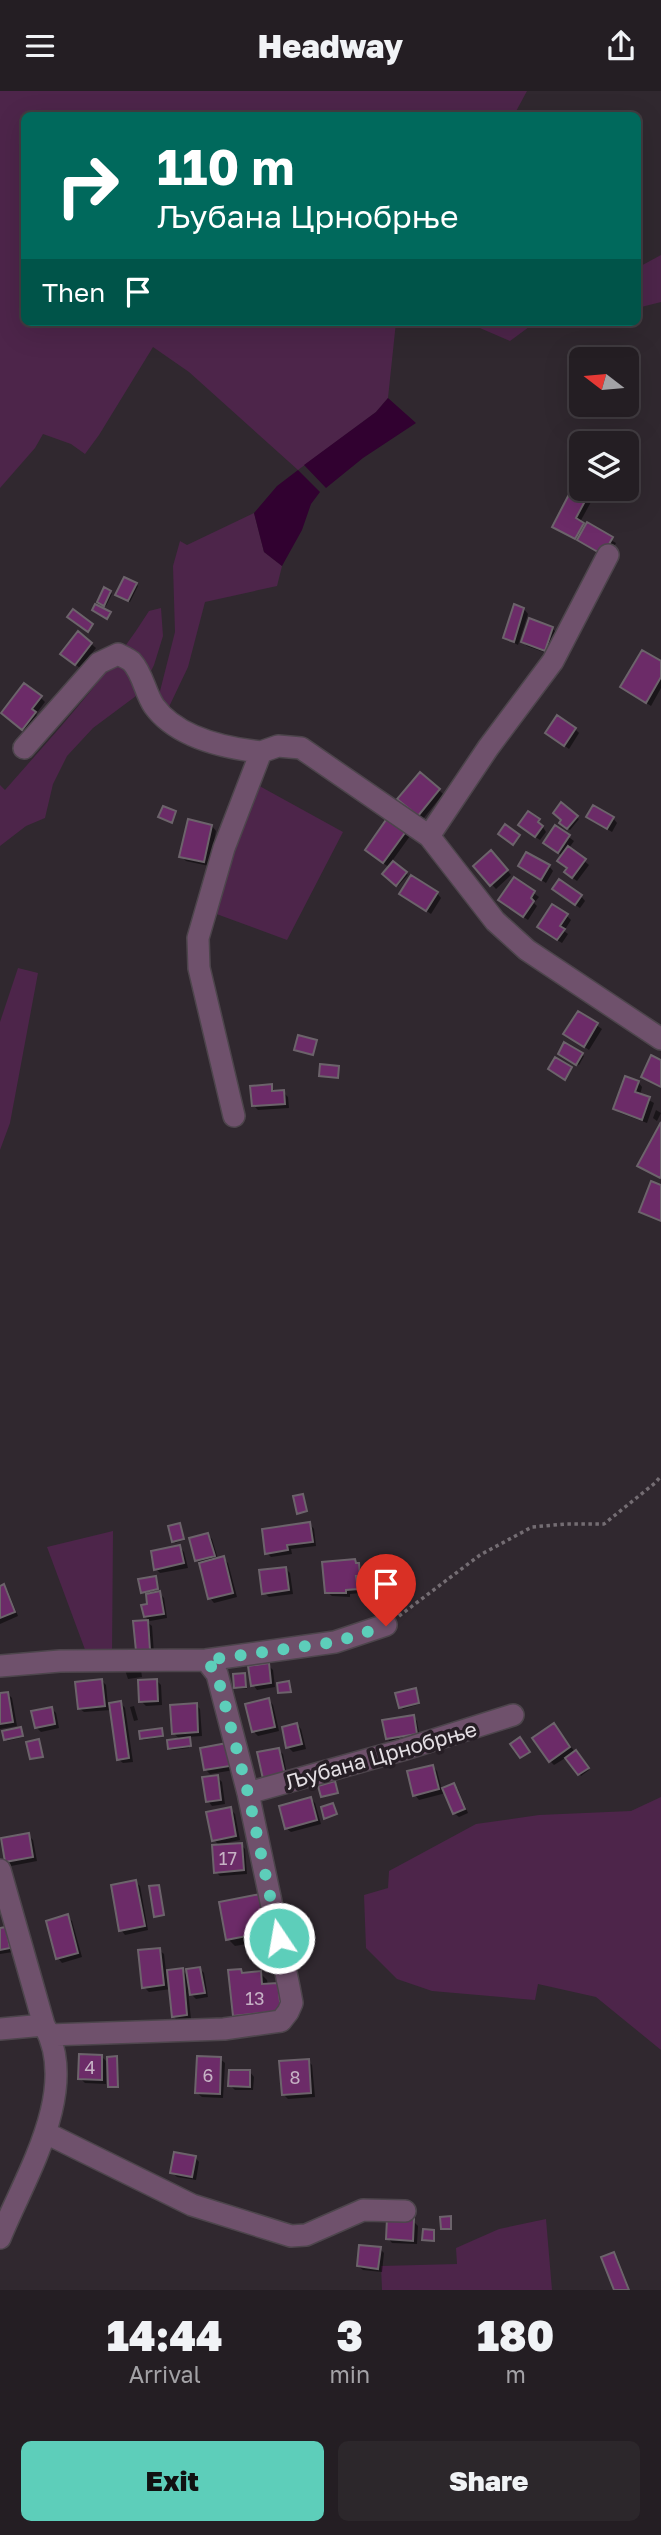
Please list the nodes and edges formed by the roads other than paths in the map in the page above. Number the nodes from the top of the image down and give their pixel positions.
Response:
1 (608, 555) dead end
2 (24, 748) dead end
3 (261, 752) junction
4 (429, 836) junction
5 (661, 1039) edge
6 (234, 1116) dead end
7 (386, 1626) road end
8 (206, 1660) junction
9 (0, 1666) edge
10 (513, 1715) dead end
11 (248, 1793) junction
12 (0, 1870) edge
13 (0, 2029) edge
14 (46, 2030) junction
15 (46, 2133) junction
16 (405, 2211) dead end
17 (0, 2238) edge

1 - 4 street
2 - 3 street
3 - 4 street
3 - 6 street
4 - 5 street
7 - 8 street
8 - 9 street
8 - 11 street
10 - 11 street, Љубана Црнобрње
11 - 14 street
12 - 14 street
13 - 14 street
14 - 15 street
15 - 16 street
15 - 17 street

